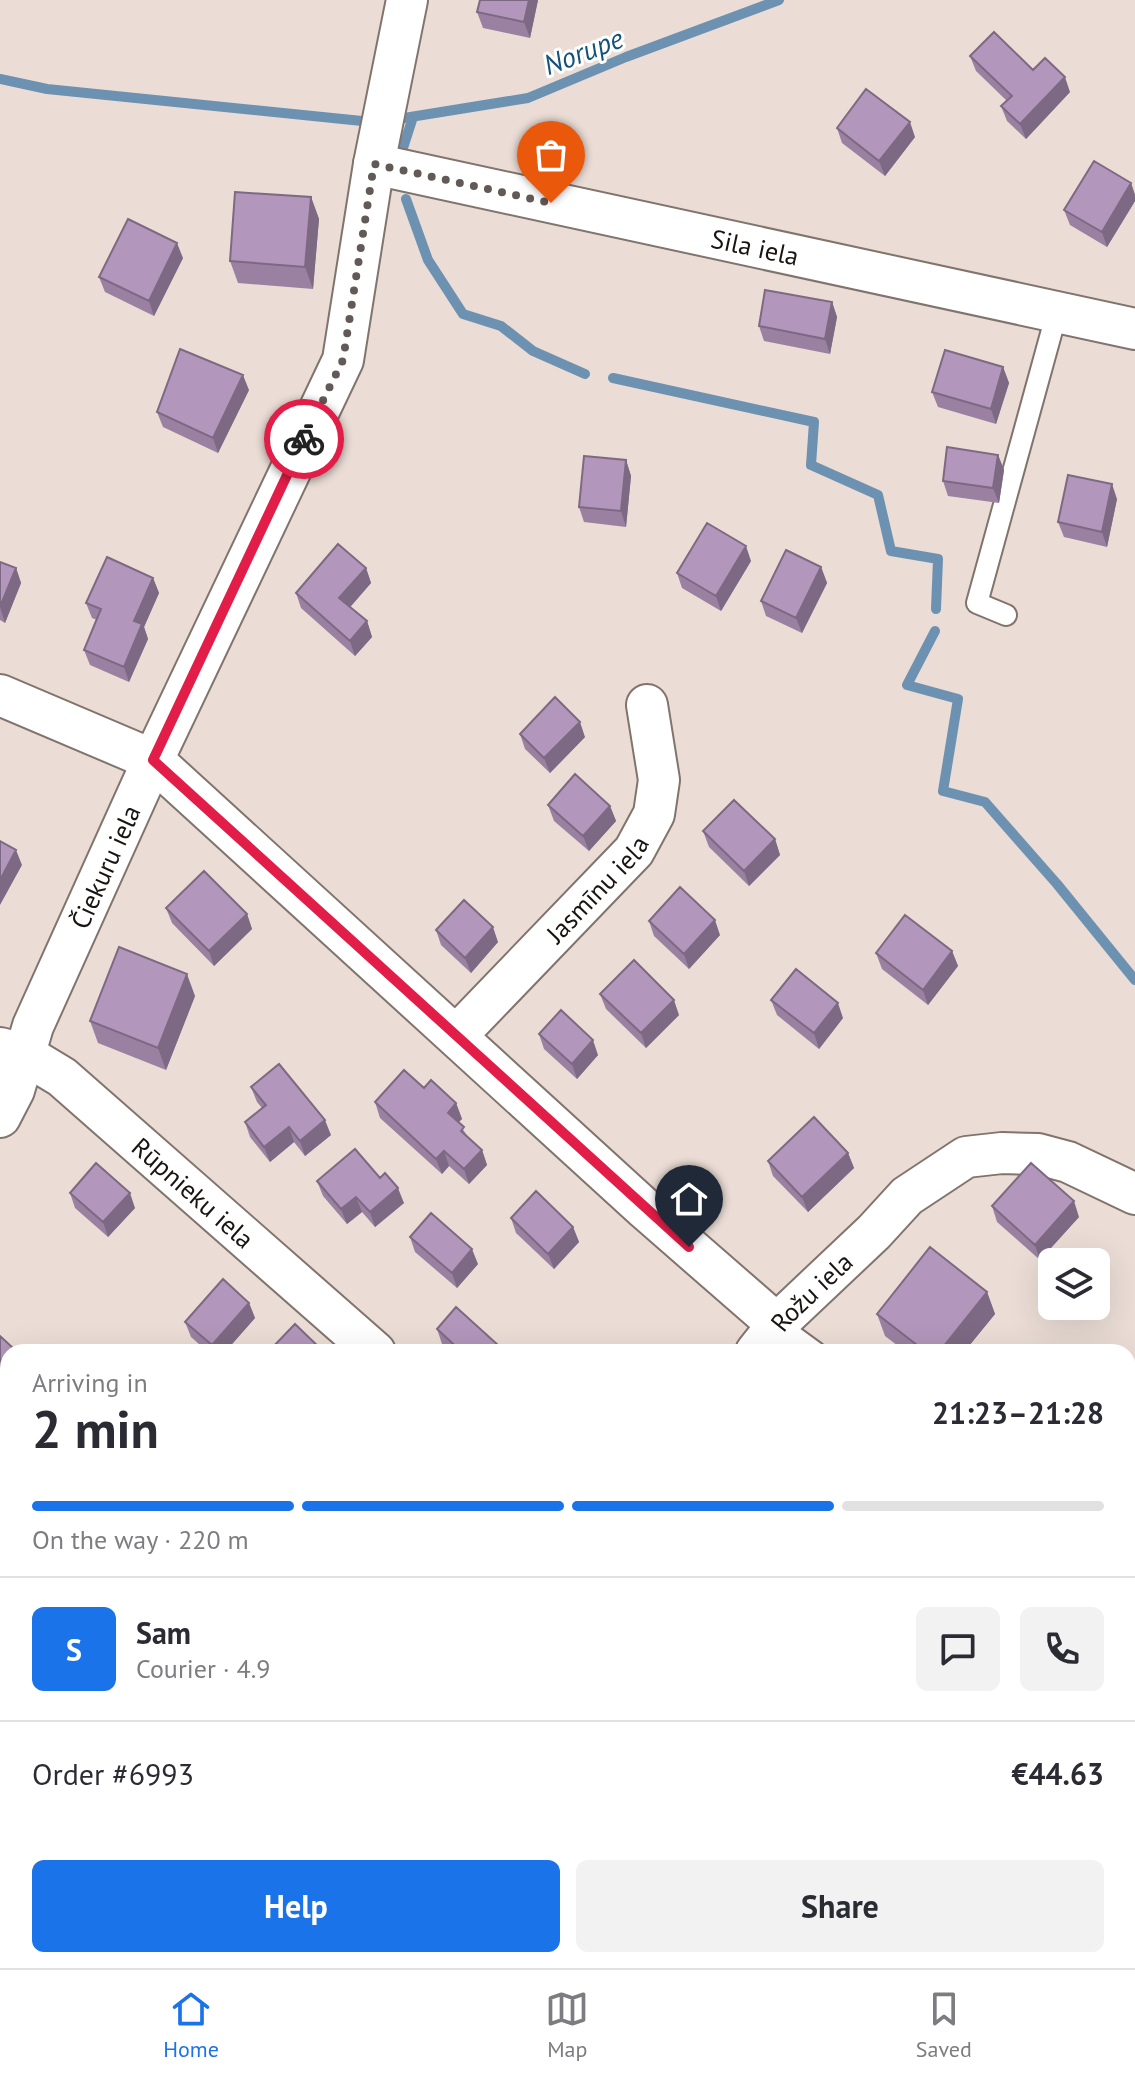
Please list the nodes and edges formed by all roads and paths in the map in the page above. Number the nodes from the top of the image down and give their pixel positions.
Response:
1 (407, 0) edge
2 (374, 164) junction
3 (1057, 312) junction
4 (1135, 329) edge
5 (1006, 615) dead end
6 (0, 695) edge
7 (647, 705) dead end
8 (153, 760) junction
9 (456, 1036) junction
10 (12, 1051) edge
11 (0, 1117) edge
12 (1135, 1194) edge
13 (767, 1338) edge
14 (366, 1344) edge
15 (788, 1344) edge

1 - 2 street, Čiekuru iela
2 - 3 street, Sila iela
2 - 8 street, Čiekuru iela
3 - 4 street, Sila iela
3 - 5 lane
6 - 8 street, Rožu iela
7 - 9 street, Jasmīnu iela
8 - 9 street, Rožu iela
8 - 10 street, Čiekuru iela
9 - 13 street, Rožu iela
10 - 11 street, Čiekuru iela
10 - 14 street, Rūpnieku iela
12 - 13 street, Rožu iela
13 - 15 lane

